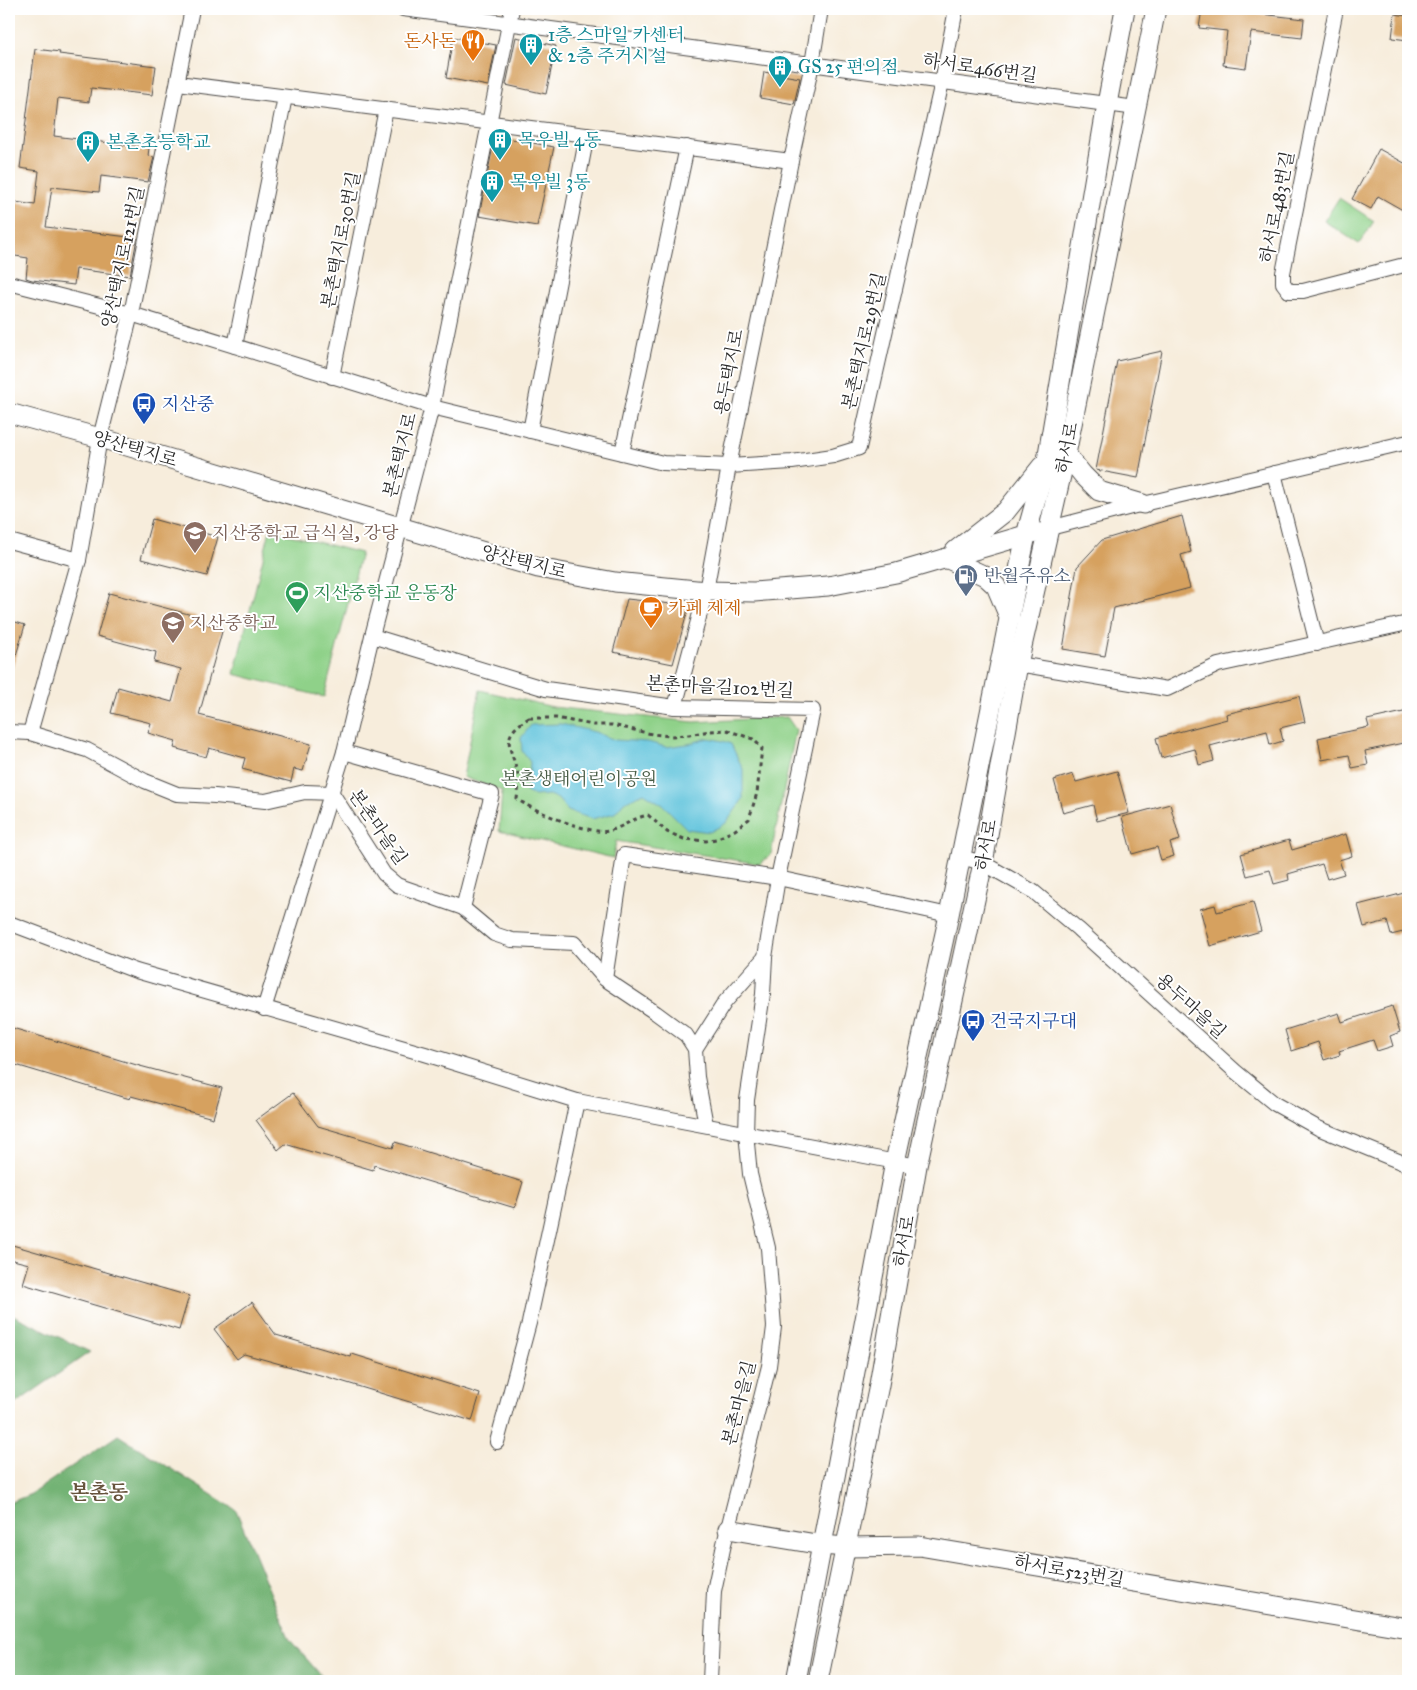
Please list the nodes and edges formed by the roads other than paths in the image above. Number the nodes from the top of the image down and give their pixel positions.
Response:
1 (192, 9) edge
2 (404, 9) edge
3 (512, 9) edge
4 (821, 9) edge
5 (956, 9) edge
6 (1125, 9) edge
7 (1156, 9) edge
8 (1336, 9) edge
9 (510, 23) junction
10 (812, 64) junction
11 (942, 82) junction
12 (178, 83) junction
13 (285, 97) junction
14 (1107, 104) junction
15 (1136, 108) junction
16 (386, 110) junction
17 (490, 122) junction
18 (587, 135) junction
19 (687, 147) junction
20 (791, 161) junction
21 (1408, 264) edge
22 (9, 283) edge
23 (131, 314) junction
24 (235, 346) junction
25 (332, 377) junction
26 (432, 407) junction
27 (9, 413) edge
28 (530, 431) junction
29 (100, 438) junction
30 (1408, 442) edge
31 (622, 453) junction
32 (1066, 454) junction
33 (1047, 460) junction
34 (729, 466) junction
35 (1274, 473) junction
36 (1143, 504) junction
37 (401, 527) junction
38 (1050, 528) junction
39 (1026, 535) junction
40 (9, 541) edge
41 (946, 558) junction
42 (79, 560) junction
43 (706, 591) junction
44 (1010, 619) junction
45 (1408, 623) edge
46 (372, 636) junction
47 (1317, 644) junction
48 (1018, 664) junction
49 (675, 707) junction
50 (9, 732) edge
51 (30, 734) junction
52 (344, 752) junction
53 (332, 793) junction
54 (961, 857) junction
55 (983, 863) junction
56 (778, 878) junction
57 (463, 908) junction
58 (949, 915) junction
59 (9, 923) edge
60 (765, 957) junction
61 (605, 979) junction
62 (264, 1009) junction
63 (695, 1049) junction
64 (577, 1101) junction
65 (706, 1125) junction
66 (746, 1133) junction
67 (895, 1162) junction
68 (1408, 1165) edge
69 (917, 1166) junction
70 (497, 1442) dead end
71 (728, 1529) junction
72 (822, 1546) junction
73 (846, 1547) junction
74 (1408, 1628) edge
75 (710, 1681) edge
76 (796, 1681) edge
77 (818, 1681) edge

1 - 12 street, 양산택지로121번길
2 - 9 street, 하서로466번길
3 - 9 street, 본촌택지로
4 - 10 street, 용두택지로
5 - 11 street, 본촌택지로29번길
6 - 14 main road, 하서로
7 - 15 main road, 하서로
8 - 21 street, 하서로483번길
9 - 10 street, 하서로466번길
9 - 17 street, 본촌택지로
10 - 11 street, 하서로466번길
10 - 20 street, 용두택지로
11 - 14 street, 하서로466번길
11 - 34 street, 본촌택지로29번길
12 - 13 street
12 - 23 street, 양산택지로121번길
13 - 16 street
13 - 24 street
14 - 15 street, 하서로466번길
14 - 33 main road, 하서로
15 - 32 main road, 하서로
16 - 17 street
16 - 25 street, 본촌택지로30번길
17 - 18 street
17 - 26 street, 본촌택지로
18 - 19 street
18 - 28 street
19 - 20 street
19 - 31 street
20 - 34 street, 용두택지로
22 - 23 street
23 - 24 street
23 - 29 street, 양산택지로121번길
24 - 25 street
25 - 26 street
26 - 28 street, 본촌택지로29번길
26 - 37 street, 본촌택지로
27 - 29 main road, 양산택지로
28 - 31 street, 본촌택지로29번길
29 - 37 main road, 양산택지로
29 - 42 street, 양산택지로121번길
30 - 35 street
31 - 34 street, 본촌택지로29번길
32 - 36 main road
32 - 38 main road, 하서로
33 - 39 main road, 하서로
33 - 41 main road
34 - 43 street, 용두택지로
35 - 36 street
35 - 47 street
36 - 38 street
37 - 43 main road, 양산택지로
37 - 46 street, 본촌택지로
38 - 39 main road, 양산택지로
38 - 48 main road, 하서로
39 - 41 main road, 양산택지로
39 - 44 main road, 하서로
40 - 42 street
41 - 43 main road, 양산택지로
41 - 44 main road
42 - 51 street
43 - 49 street, 용두택지로
44 - 54 main road, 하서로
45 - 47 street
46 - 49 street, 본촌마을길102번길
46 - 52 street, 본촌택지로
47 - 48 street
48 - 55 main road, 하서로
49 - 56 street, 본촌마을길102번길
50 - 51 street, 본촌마을길
51 - 53 street, 본촌마을길
52 - 53 street, 본촌택지로
52 - 57 street
53 - 57 street, 본촌마을길
53 - 62 street, 본촌택지로
54 - 55 street, 용두마을길
54 - 58 main road, 하서로
55 - 68 street, 용두마을길
55 - 69 main road, 하서로
56 - 58 street
56 - 60 street, 본촌마을길102번길
56 - 61 street
57 - 61 street, 본촌마을길
58 - 67 main road, 하서로
59 - 62 street
60 - 63 street
60 - 66 street, 본촌마을길102번길
61 - 63 street, 본촌마을길
62 - 64 street
63 - 65 street
64 - 65 street
64 - 70 street
65 - 66 street
66 - 67 street
66 - 71 street, 본촌마을길
67 - 69 street
67 - 72 main road, 하서로
69 - 73 main road, 하서로
71 - 72 main road, 하서로523번길
71 - 75 street, 본촌마을길
72 - 73 main road, 하서로523번길
72 - 76 main road, 하서로
73 - 74 main road, 하서로523번길
73 - 77 main road, 하서로

